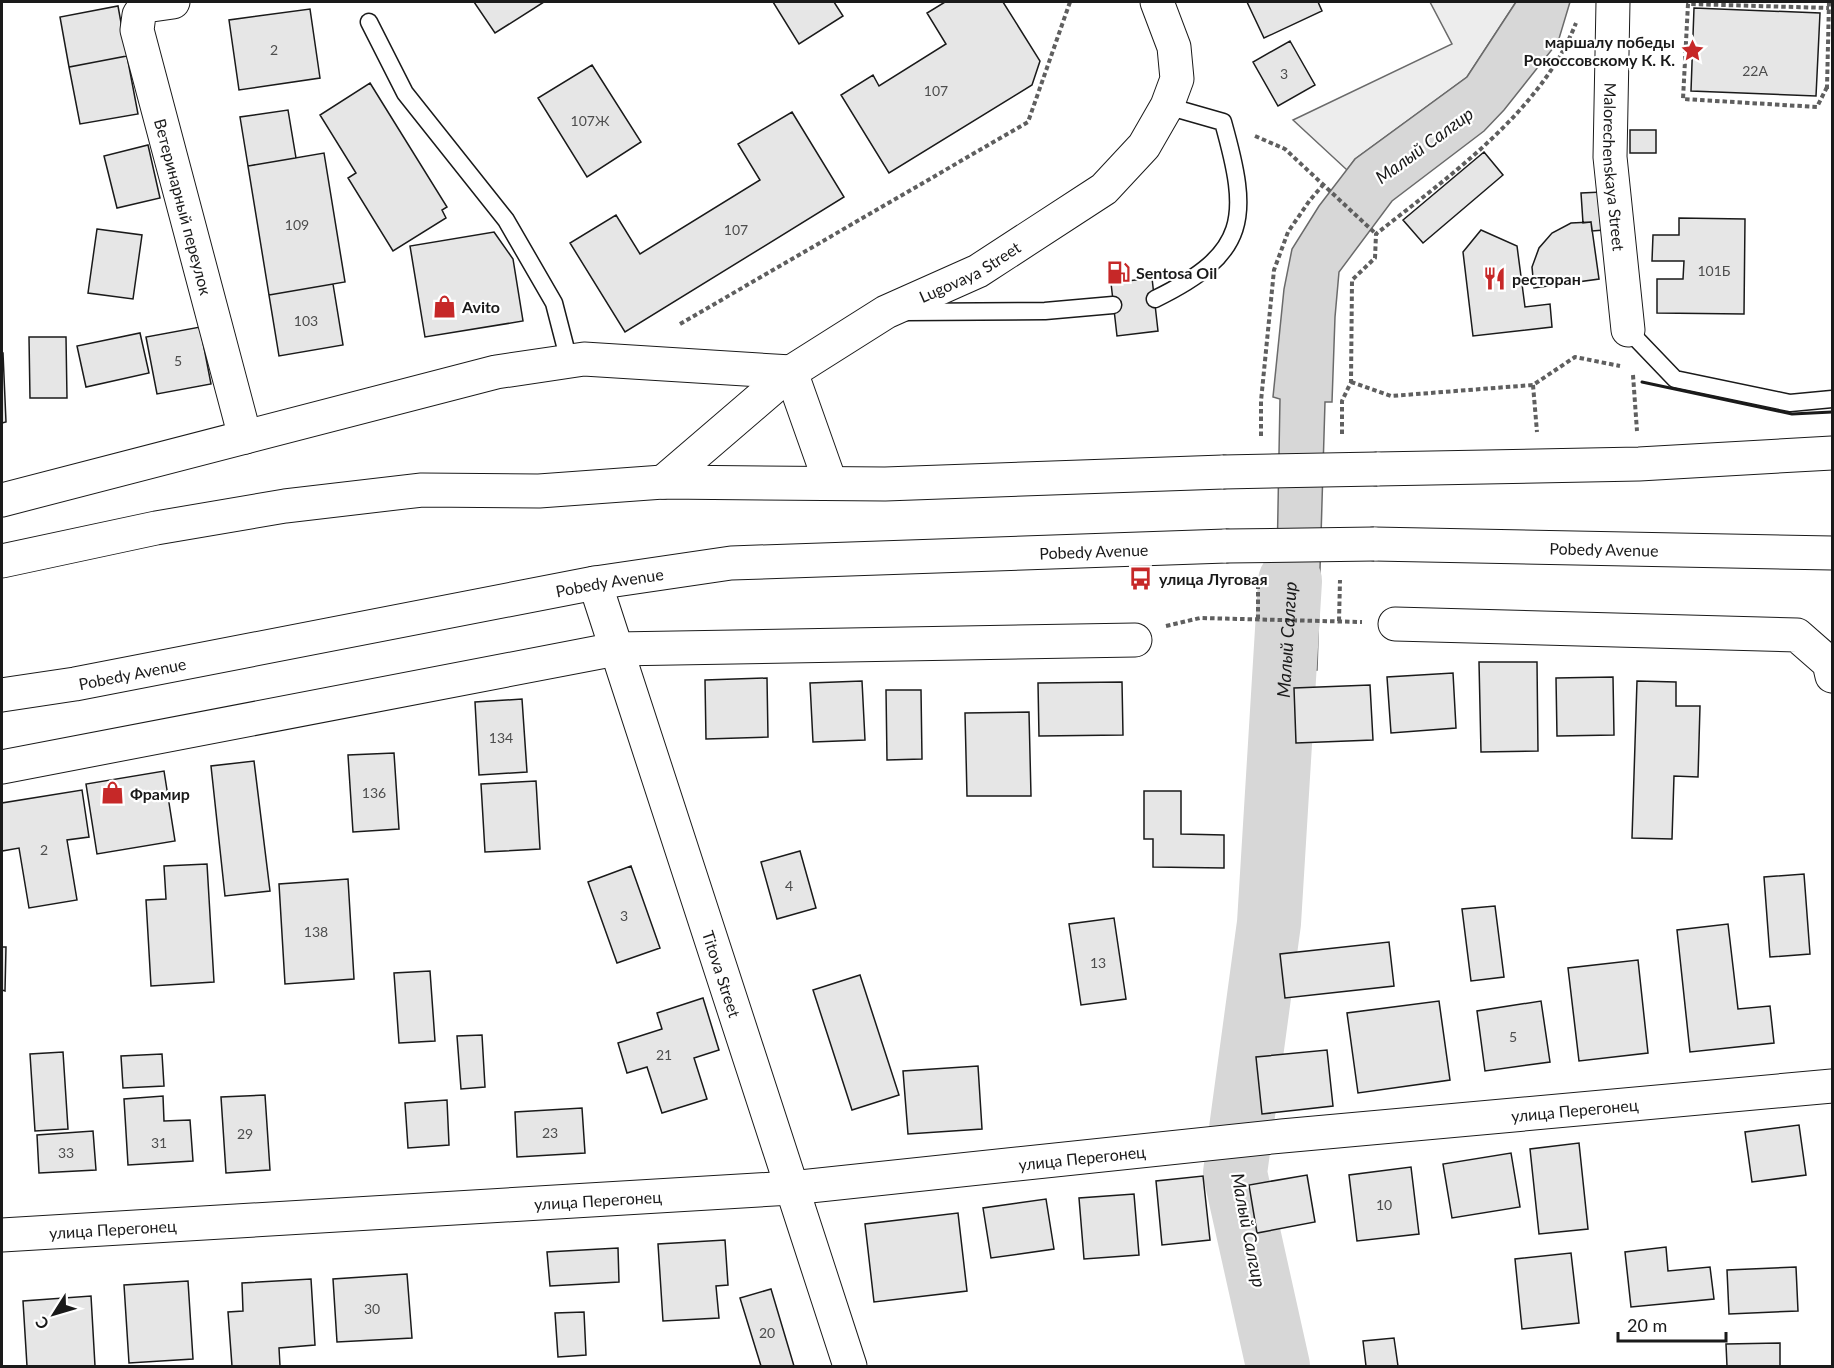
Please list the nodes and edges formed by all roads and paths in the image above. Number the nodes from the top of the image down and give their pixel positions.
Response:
1 (173, 2) edge
2 (1070, 2) edge
3 (1157, 2) edge
4 (1613, 2) edge
5 (1830, 2) edge
6 (1829, 8) junction
7 (1578, 18) dead end
8 (369, 22) dead end
9 (1830, 87) edge
10 (1167, 106) junction
11 (1224, 122) junction
12 (1323, 185) junction
13 (1376, 234) junction
14 (1155, 299) dead end
15 (1113, 305) dead end
16 (886, 312) junction
17 (680, 324) dead end
18 (1628, 330) joint
19 (569, 361) junction
20 (1621, 367) dead end
21 (791, 372) junction
22 (1675, 379) junction
23 (1351, 382) junction
24 (1533, 385) junction
25 (1833, 399) edge
26 (1342, 436) dead end
27 (245, 437) junction
28 (1261, 447) dead end
29 (1833, 453) edge
30 (1639, 464) junction
31 (1540, 466) junction
32 (663, 482) junction
33 (830, 482) junction
34 (2, 500) edge
35 (1833, 553) edge
36 (2, 561) edge
37 (1258, 573) dead end
38 (1340, 575) dead end
39 (595, 582) junction
40 (1258, 619) junction
41 (1339, 621) junction
42 (1395, 624) joint
43 (1147, 634) joint
44 (616, 649) junction
45 (1833, 676) edge
46 (2, 695) edge
47 (2, 767) edge
48 (1833, 1086) edge
49 (791, 1188) junction
50 (2, 1235) edge
51 (850, 1366) edge

1 - 27 main road, Ветеринарный переулок
2 - 17 path
3 - 10 main road, Lugovaya Street
4 - 18 main road, Malorechenskaya Street
5 - 6 path
6 - 9 path
6 - 9 path
7 - 13 path
8 - 19 lane
10 - 11 lane
10 - 16 main road, Lugovaya Street
11 - 12 path
11 - 14 lane
12 - 13 path
12 - 28 path
13 - 23 path
15 - 16 lane
16 - 21 main road, Lugovaya Street
18 - 22 lane
19 - 21 main road
19 - 27 main road
20 - 24 path
21 - 32 main road, Lugovaya Street
21 - 33 main road
22 - 25 lane
22 - 30 path
23 - 24 path
23 - 26 path
24 - 31 path
27 - 34 main road
29 - 30 main road
30 - 31 main road
31 - 33 main road, bridge
32 - 33 main road
32 - 36 main road
35 - 39 main road, Pobedy Avenue, bridge
37 - 40 path
38 - 41 path
39 - 44 main road, Titova Street
39 - 46 main road, Pobedy Avenue
40 - 41 path
40 - 43 path
41 - 42 path
42 - 45 main road
43 - 44 main road
44 - 47 main road
44 - 49 main road, Titova Street
48 - 49 main road, улица Перегонец
49 - 50 main road, улица Перегонец
49 - 51 main road, Titova Street

